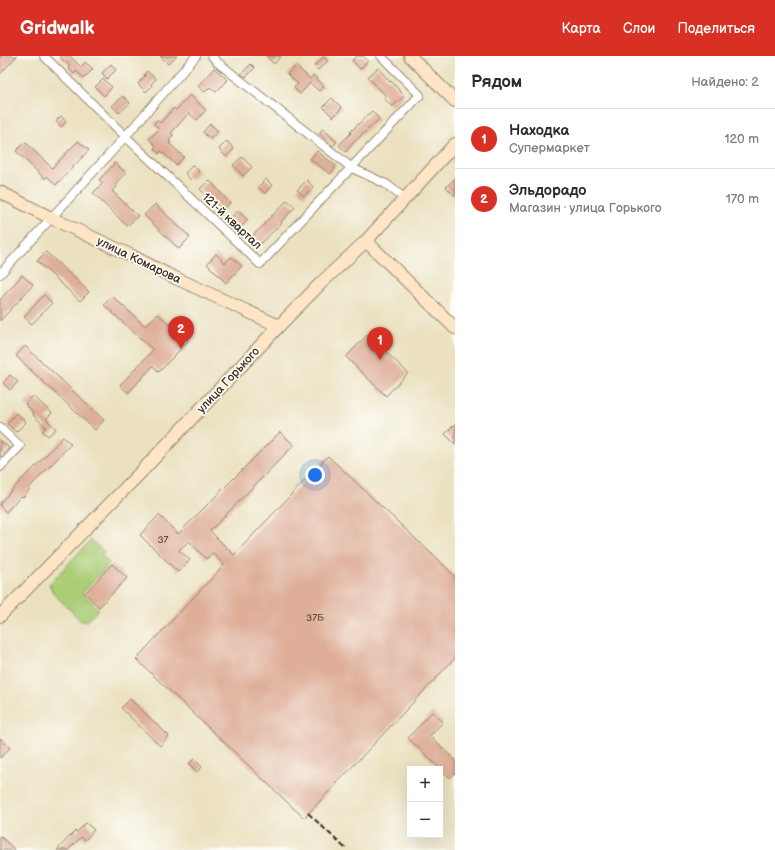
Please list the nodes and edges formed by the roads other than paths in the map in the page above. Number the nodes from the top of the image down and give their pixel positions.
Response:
1 (44, 56) edge
2 (196, 56) edge
3 (212, 56) edge
4 (381, 56) edge
5 (410, 56) edge
6 (455, 101) edge
7 (126, 137) junction
8 (455, 144) edge
9 (352, 168) junction
10 (0, 192) edge
11 (404, 198) junction
12 (52, 218) junction
13 (366, 241) junction
14 (0, 274) edge
15 (279, 326) junction
16 (455, 328) edge
17 (0, 427) edge
18 (0, 467) edge
19 (0, 616) edge

1 - 7 street
2 - 7 street
3 - 9 street
4 - 9 street, 121-й квартал
5 - 6 main road
7 - 9 street, 121-й квартал
7 - 12 street
8 - 11 main road, улица Горького
9 - 11 street
10 - 12 main road, улица Комарова
11 - 13 main road, улица Горького
12 - 14 street
12 - 15 main road, улица Комарова
13 - 15 main road, улица Горького
13 - 16 main road
15 - 19 main road, улица Горького
17 - 18 street

